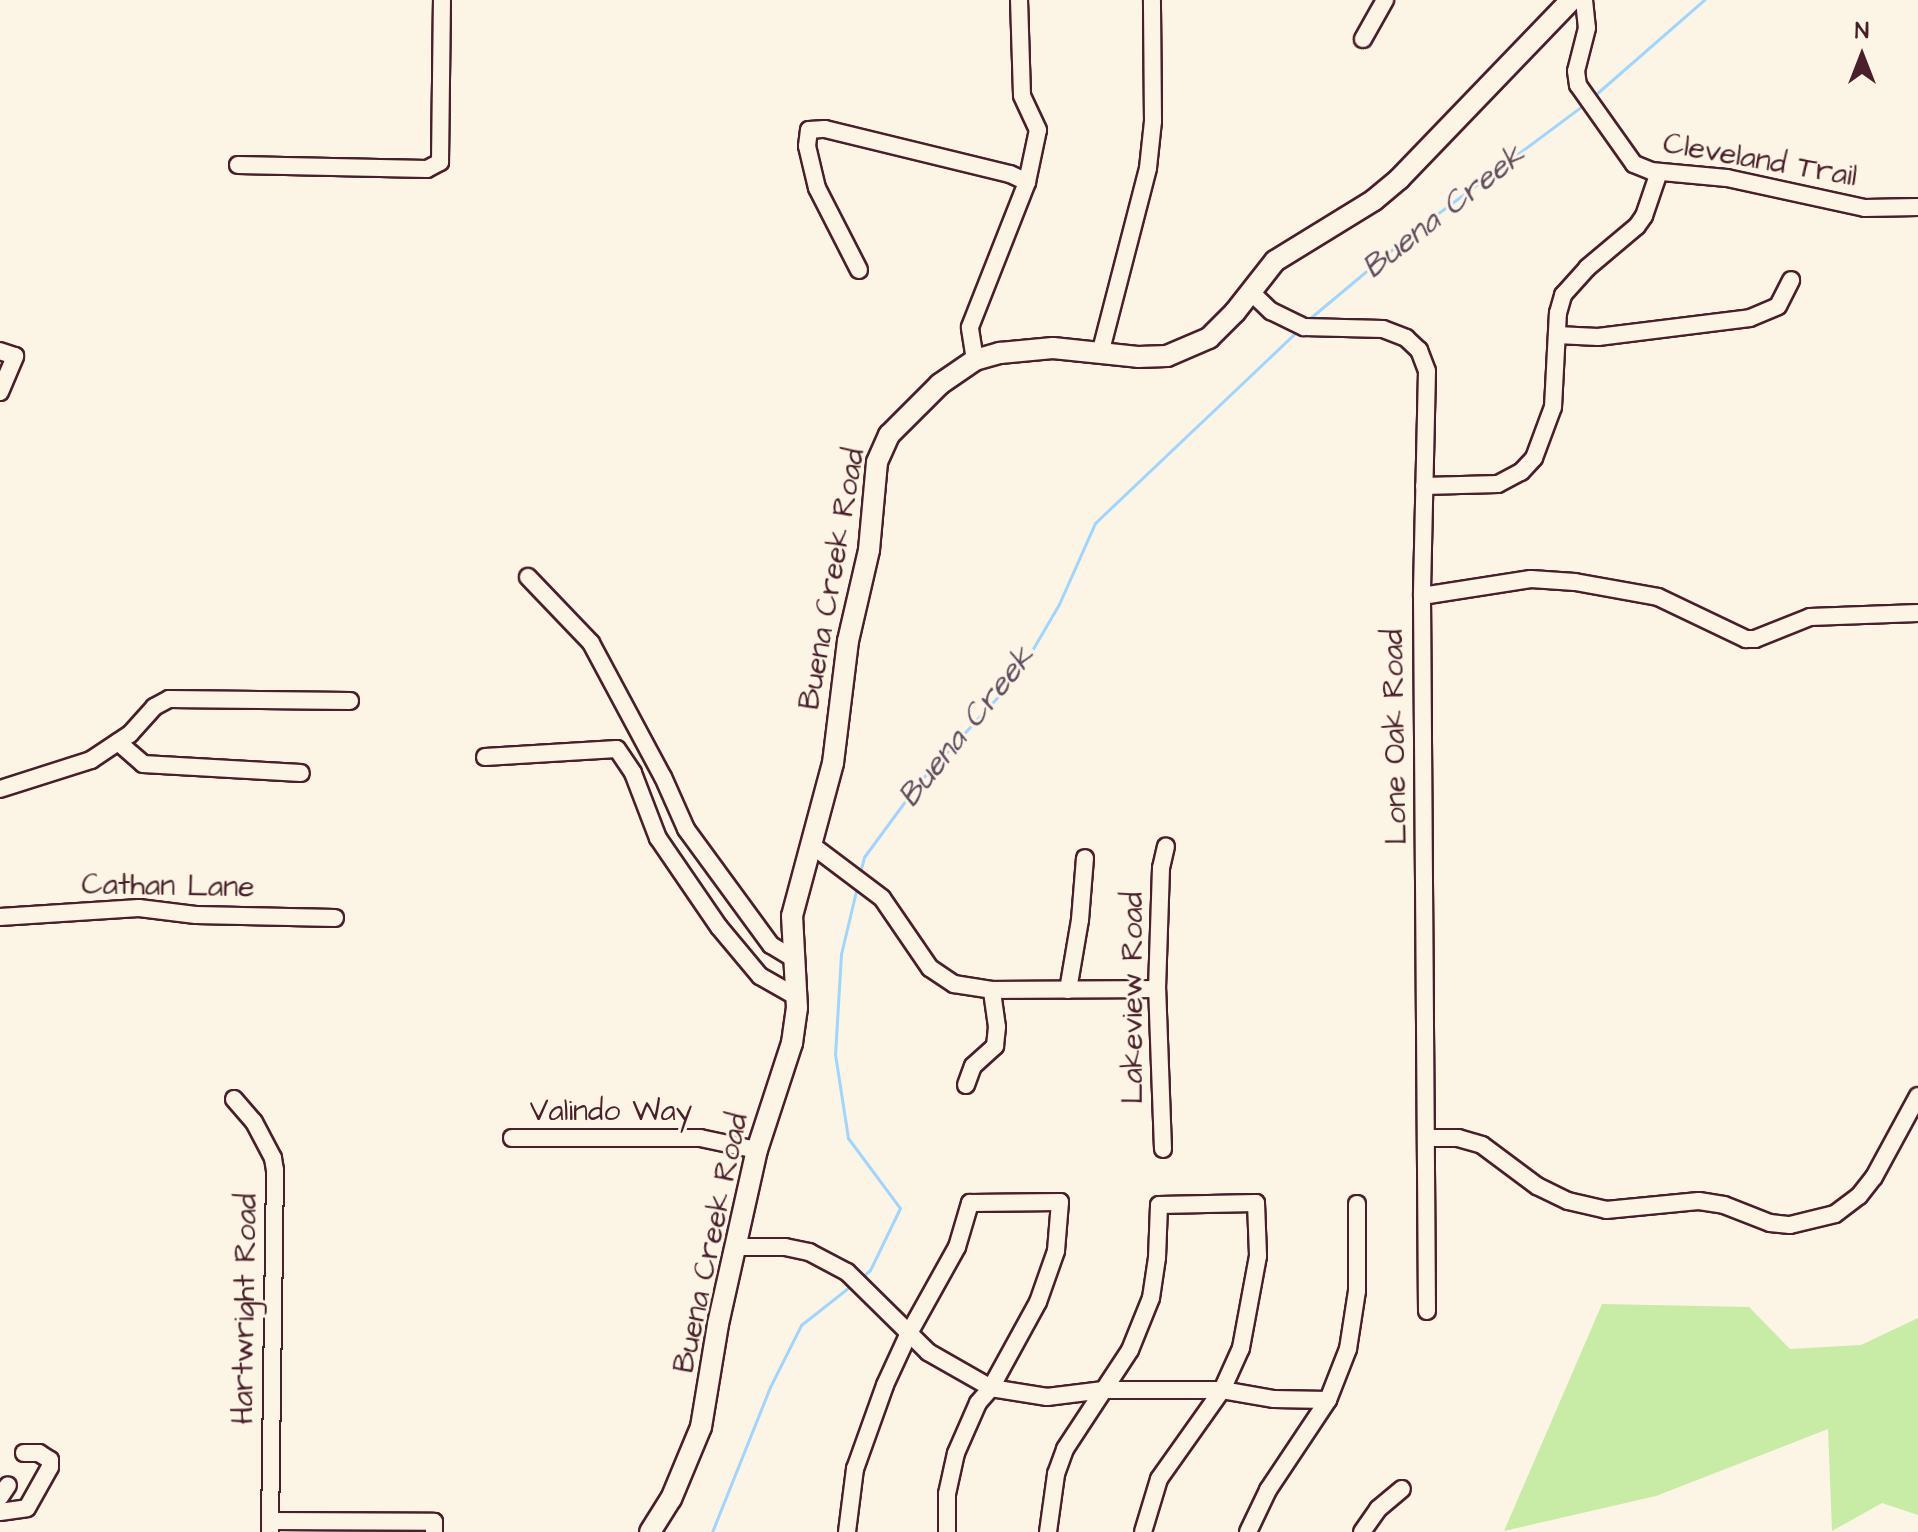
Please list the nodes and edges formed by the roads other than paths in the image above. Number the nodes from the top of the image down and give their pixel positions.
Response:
1 (442, 0) edge
2 (1019, 0) edge
3 (1152, 0) edge
4 (1385, 0) edge
5 (1571, 0) edge
6 (1584, 0) edge
7 (1363, 39) dead end
8 (238, 165) dead end
9 (1659, 172) junction
10 (1027, 182) junction
11 (1918, 207) edge
12 (859, 270) dead end
13 (1791, 280) dead end
14 (1251, 292) junction
15 (1557, 335) junction
16 (0, 351) edge
17 (1100, 354) junction
18 (975, 360) junction
19 (0, 392) edge
20 (1424, 486) junction
21 (528, 577) dead end
22 (1422, 596) junction
23 (1918, 613) edge
24 (350, 701) dead end
25 (118, 742) junction
26 (485, 757) dead end
27 (301, 773) dead end
28 (0, 789) edge
29 (813, 846) junction
30 (1166, 847) dead end
31 (1085, 858) dead end
32 (0, 917) edge
33 (335, 918) dead end
34 (793, 958) junction
35 (1157, 989) junction
36 (992, 990) junction
37 (1068, 990) junction
38 (795, 996) junction
39 (966, 1085) dead end
40 (1918, 1096) edge
41 (234, 1099) dead end
42 (512, 1138) dead end
43 (1427, 1138) junction
44 (1163, 1149) dead end
45 (757, 1150) junction
46 (1357, 1204) dead end
47 (735, 1247) junction
48 (1427, 1311) dead end
49 (908, 1335) junction
50 (991, 1388) junction
51 (1104, 1390) junction
52 (1222, 1390) junction
53 (1328, 1400) junction
54 (24, 1453) dead end
55 (1402, 1489) dead end
56 (0, 1512) edge
57 (270, 1526) edge
58 (434, 1532) edge
59 (650, 1532) edge
60 (847, 1532) edge
61 (947, 1532) edge
62 (1048, 1532) edge
63 (1143, 1532) edge
64 (1248, 1532) edge
65 (1362, 1532) edge

1 - 8 street
2 - 10 street
3 - 17 street
4 - 7 street
5 - 14 main road, Buena Creek Road
6 - 9 street, Cleveland Trail
9 - 11 street, Cleveland Trail
9 - 15 street
10 - 12 street
10 - 18 street
13 - 15 street
14 - 17 main road, Buena Creek Road
14 - 20 street, Lone Oak Road
15 - 20 street
16 - 19 street
17 - 18 main road, Buena Creek Road
18 - 29 main road, Buena Creek Road
20 - 22 street, Lone Oak Road
21 - 34 street
22 - 23 street
22 - 43 street, Lone Oak Road
24 - 25 street
25 - 27 street
25 - 28 street
26 - 38 street
29 - 34 main road, Buena Creek Road
29 - 36 street
30 - 35 street, Lakeview Road
31 - 37 street
32 - 33 street, Cathan Lane
34 - 38 main road, Buena Creek Road
35 - 37 street
35 - 44 street, Lakeview Road
36 - 37 street
36 - 39 street
38 - 45 main road, Buena Creek Road
40 - 43 street
41 - 57 street, Hartwright Road
42 - 45 street, Valindo Way
43 - 48 street, Lone Oak Road
45 - 47 main road, Buena Creek Road
46 - 53 street
47 - 49 street
47 - 59 main road, Buena Creek Road
49 - 50 street
49 - 50 street
49 - 60 street
50 - 51 street
50 - 61 street
51 - 52 street
51 - 52 street
51 - 62 street
52 - 53 street
52 - 63 street
53 - 64 street
54 - 56 street
55 - 65 street
57 - 58 street

